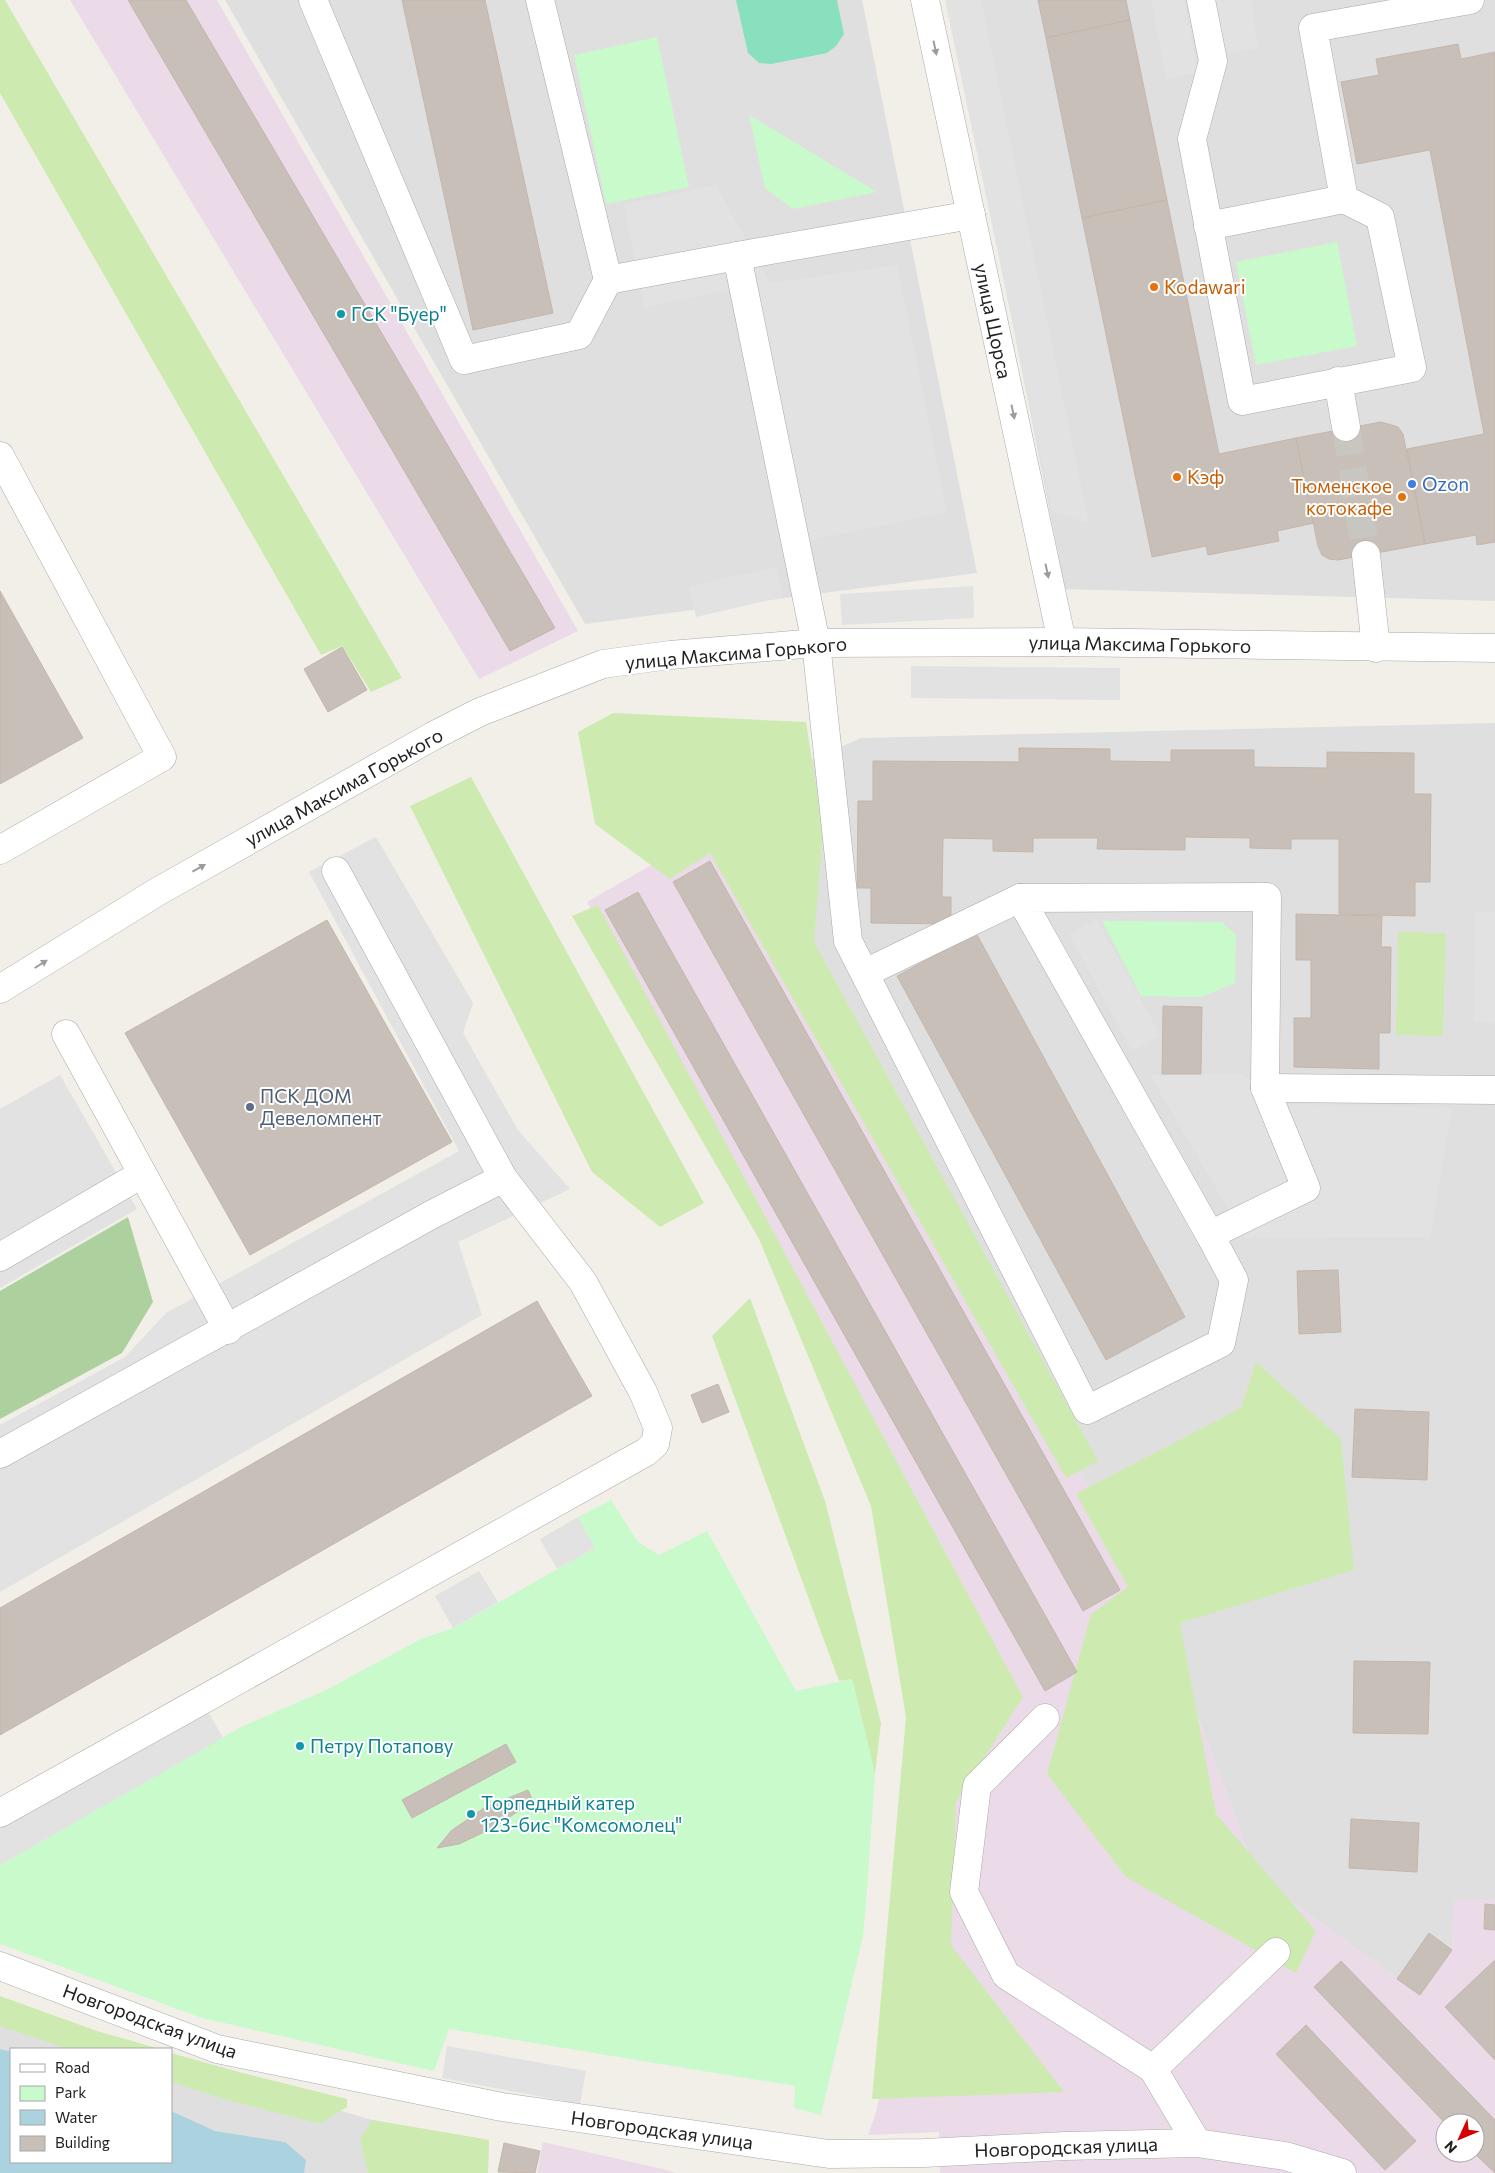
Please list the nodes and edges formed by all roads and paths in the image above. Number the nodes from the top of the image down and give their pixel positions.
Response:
1 (313, 0) edge
2 (540, 0) edge
3 (925, 0) edge
4 (1201, 0) edge
5 (1470, 0) edge
6 (1344, 199) junction
7 (971, 215) junction
8 (1208, 226) junction
9 (737, 256) junction
10 (608, 280) junction
11 (1338, 381) junction
12 (1346, 427) tunnel mouth
13 (0, 456) edge
14 (1366, 555) tunnel mouth
15 (1062, 642) junction
16 (816, 643) junction
17 (1376, 648) junction
18 (1495, 648) edge
19 (0, 850) edge
20 (336, 871) dead end
21 (1020, 898) junction
22 (865, 973) junction
23 (0, 989) edge
24 (66, 1034) dead end
25 (1265, 1088) junction
26 (1495, 1090) edge
27 (142, 1174) junction
28 (503, 1178) junction
29 (1210, 1235) junction
30 (0, 1257) edge
31 (228, 1330) junction
32 (0, 1454) edge
33 (1044, 1718) dead end
34 (0, 1813) edge
35 (1276, 1952) dead end
36 (0, 1966) edge
37 (1152, 2069) junction
38 (1197, 2143) junction
39 (921, 2163) edge
40 (1342, 2173) edge

1 - 10 street
2 - 10 street
3 -> 7 street, улица Щорса
4 - 8 street
5 - 6 street
6 - 8 street
6 - 11 street
7 - 9 street
7 -> 15 street, улица Щорса
8 - 11 street
9 - 10 street
9 - 16 street
11 - 12 street
13 - 19 street
14 - 17 street
15 - 16 street, улица Максима Горького
15 - 17 street, улица Максима Горького
16 - 22 street
23 -> 16 street, улица Максима Горького
17 - 18 street, улица Максима Горького
20 - 28 street
21 - 22 street
21 - 25 street
21 - 29 street
22 - 29 street
24 - 27 street
25 - 26 street
25 - 29 street
27 - 30 street
27 - 31 street
28 - 31 street
28 - 34 street
31 - 32 street
33 - 37 street
35 - 37 street
36 - 39 street, Новгородская улица
37 - 38 street
38 - 39 street, Новгородская улица
38 - 40 street, Новгородская улица

